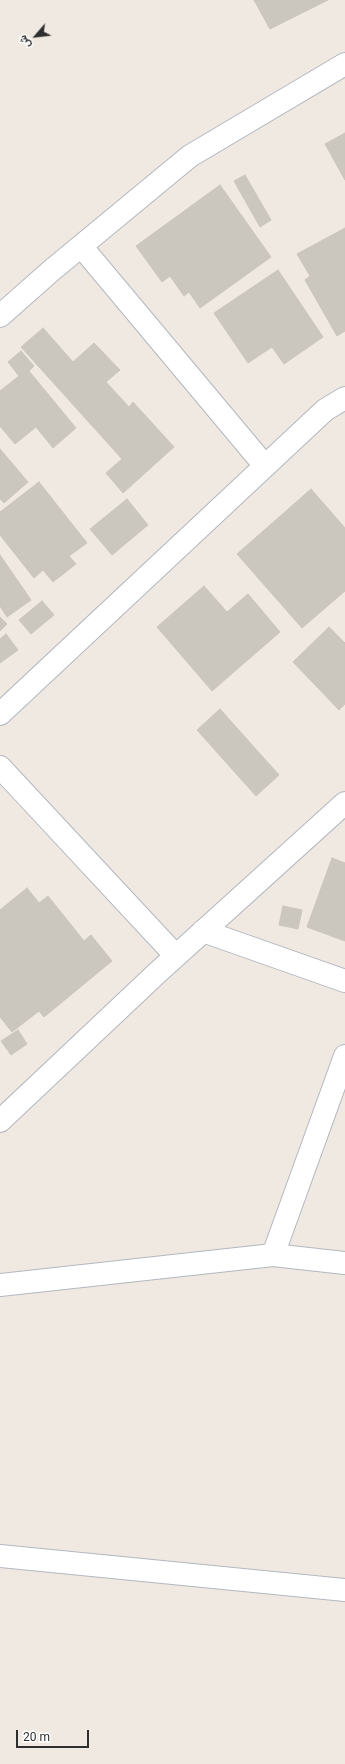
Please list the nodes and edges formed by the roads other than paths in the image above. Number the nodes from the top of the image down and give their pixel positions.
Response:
1 (345, 64) edge
2 (81, 246) junction
3 (0, 316) edge
4 (345, 398) edge
5 (265, 466) junction
6 (0, 714) edge
7 (0, 768) edge
8 (345, 803) edge
9 (203, 931) junction
10 (176, 956) junction
11 (345, 981) edge
12 (345, 1056) edge
13 (0, 1121) edge
14 (273, 1254) junction
15 (345, 1263) edge
16 (0, 1285) edge
17 (0, 1556) edge
18 (345, 1590) edge

1 - 2 street
2 - 3 street
2 - 5 street
4 - 5 street
5 - 6 street
7 - 10 street
8 - 9 street
9 - 10 street
9 - 11 street
10 - 13 street
12 - 14 street
14 - 15 street
14 - 16 street
17 - 18 street

